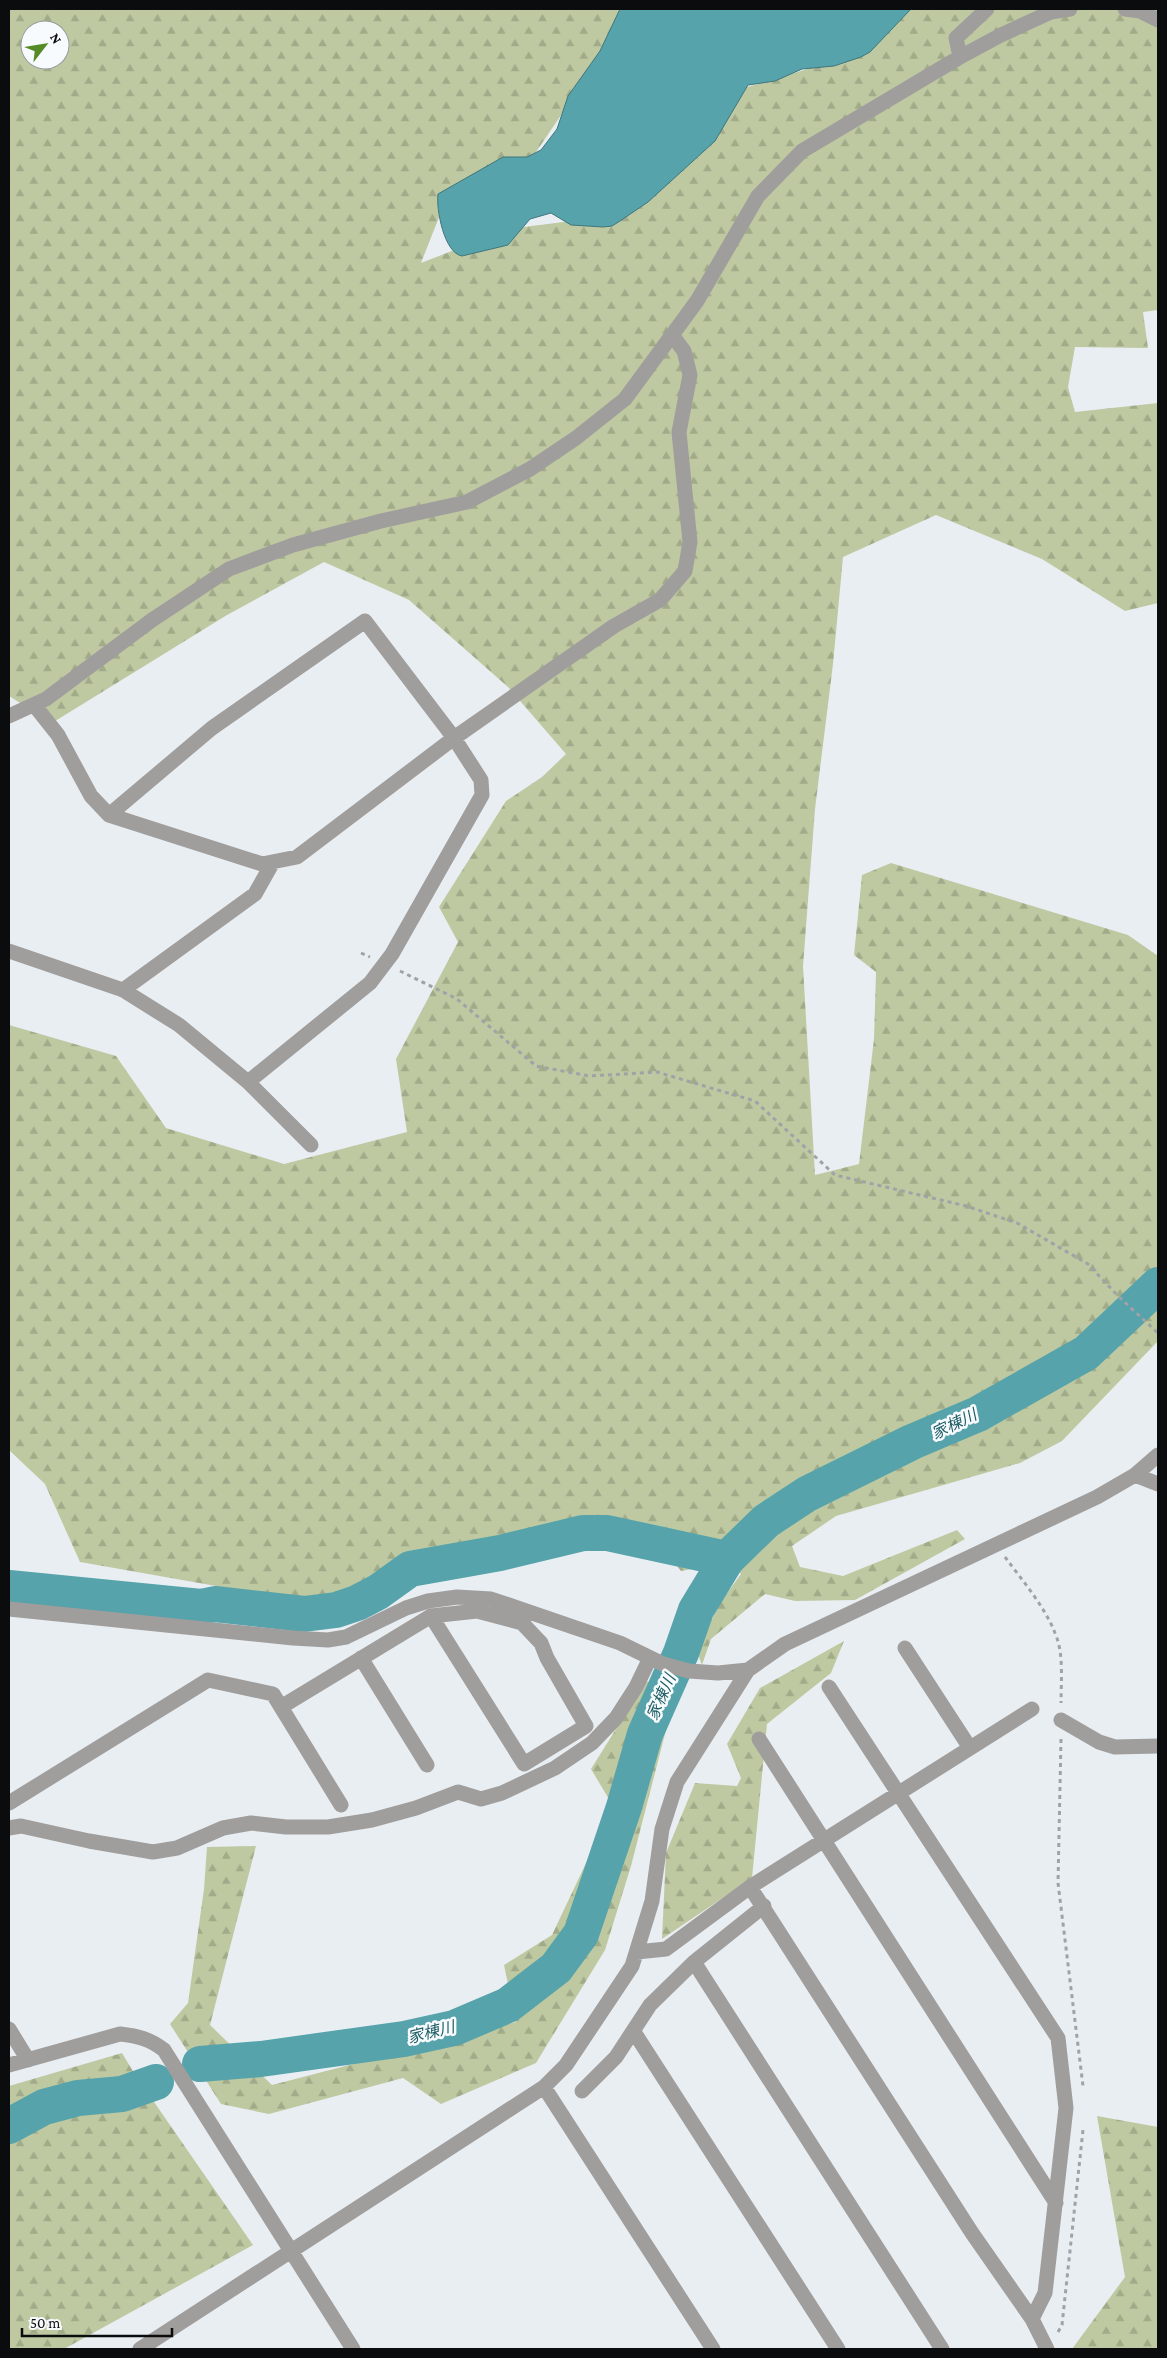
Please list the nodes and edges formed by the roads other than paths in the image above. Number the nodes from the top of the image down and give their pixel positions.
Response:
1 (987, 9) edge
2 (1070, 9) edge
3 (1125, 9) edge
4 (1158, 20) edge
5 (960, 57) junction
6 (672, 335) junction
7 (35, 706) junction
8 (9, 716) edge
9 (454, 738) junction
10 (109, 815) junction
11 (273, 862) junction
12 (9, 951) edge
13 (124, 990) junction
14 (248, 1082) junction
15 (312, 1145) dead end
16 (1158, 1455) edge
17 (1135, 1475) junction
18 (1158, 1484) edge
19 (9, 1609) edge
20 (431, 1616) junction
21 (905, 1648) dead end
22 (361, 1658) junction
23 (657, 1661) junction
24 (748, 1670) junction
25 (829, 1687) dead end
26 (281, 1707) junction
27 (1032, 1709) dead end
28 (1061, 1720) road end
29 (759, 1738) dead end
30 (1158, 1746) edge
31 (970, 1748) junction
32 (427, 1765) dead end
33 (899, 1794) junction
34 (9, 1803) edge
35 (341, 1805) dead end
36 (9, 1828) edge
37 (823, 1841) junction
38 (750, 1888) junction
39 (764, 1906) junction
40 (637, 1952) junction
41 (694, 1962) junction
42 (9, 2029) edge
43 (634, 2032) junction
44 (28, 2060) junction
45 (9, 2065) edge
46 (544, 2087) junction
47 (582, 2091) dead end
48 (1056, 2203) junction
49 (291, 2253) junction
50 (1032, 2319) junction
51 (140, 2349) edge
52 (353, 2349) edge
53 (713, 2349) edge
54 (838, 2349) edge
55 (942, 2349) edge
56 (1047, 2349) edge

1 - 5 street
2 - 5 street
3 - 4 street
5 - 6 street
6 - 7 street
6 - 9 street
7 - 8 street
7 - 10 street
9 - 10 street
9 - 11 street
9 - 14 street
10 - 11 street
11 - 13 street
12 - 13 street
13 - 14 street
14 - 15 street
16 - 17 street
17 - 18 street
17 - 24 street
19 - 23 street
20 - 20 street
20 - 22 street
21 - 31 street
22 - 26 street
22 - 32 street
23 - 24 street
23 - 36 street
24 - 40 street
25 - 33 street
26 - 34 street
26 - 35 street
27 - 31 street
28 - 30 street
29 - 37 street
31 - 33 street
33 - 37 street
33 - 48 street
37 - 38 street
37 - 48 street
38 - 39 street
38 - 40 street
39 - 41 street
39 - 50 street
40 - 46 street
41 - 43 street
41 - 55 street
42 - 44 street
43 - 47 street
43 - 54 street
44 - 45 street
44 - 49 street
46 - 49 street
46 - 53 street
48 - 50 street
49 - 51 street
49 - 52 street
50 - 56 street

